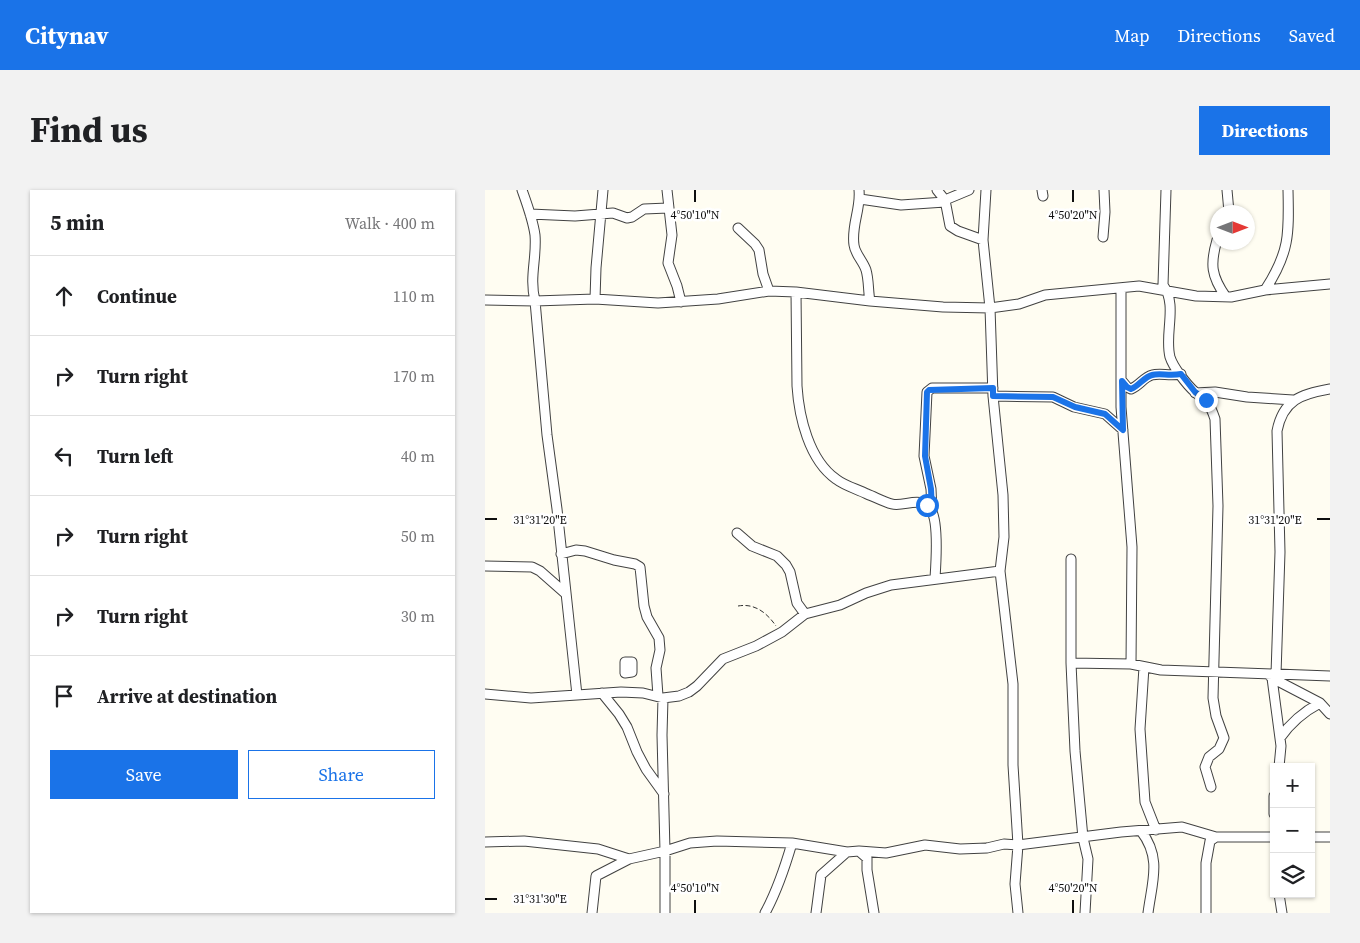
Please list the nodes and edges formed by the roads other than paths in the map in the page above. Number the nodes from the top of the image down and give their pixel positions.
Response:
1 (521, 190) edge
2 (603, 190) edge
3 (667, 190) edge
4 (937, 190) edge
5 (970, 190) edge
6 (986, 190) edge
7 (1104, 190) edge
8 (1166, 190) edge
9 (1227, 190) edge
10 (1288, 190) edge
11 (860, 195) edge
12 (945, 201) junction
13 (985, 202) junction
14 (1228, 205) edge
15 (669, 208) junction
16 (530, 214) junction
17 (602, 215) junction
18 (738, 228) dead end
19 (1103, 237) dead end
20 (983, 240) junction
21 (1215, 250) edge
22 (1330, 284) edge
23 (1121, 288) junction
24 (1265, 290) junction
25 (769, 291) junction
26 (1168, 291) junction
27 (795, 292) junction
28 (1227, 297) junction
29 (595, 299) junction
30 (485, 300) edge
31 (535, 301) junction
32 (681, 302) junction
33 (870, 302) junction
34 (990, 308) junction
35 (1181, 374) junction
36 (1122, 381) junction
37 (1330, 389) edge
38 (993, 392) junction
39 (1195, 392) junction
40 (1293, 400) junction
41 (1123, 430) junction
42 (932, 511) junction
43 (737, 533) dead end
44 (561, 554) junction
45 (1071, 559) dead end
46 (485, 566) edge
47 (1000, 571) junction
48 (935, 578) junction
49 (565, 593) junction
50 (805, 614) junction
51 (1071, 663) junction
52 (1131, 664) junction
53 (1144, 667) junction
54 (1213, 672) junction
55 (1272, 675) junction
56 (1330, 676) edge
57 (602, 693) junction
58 (485, 694) edge
59 (577, 695) junction
60 (661, 697) junction
61 (1320, 703) junction
62 (1330, 714) edge
63 (1280, 738) junction
64 (1279, 763) edge
65 (1211, 787) dead end
66 (664, 794) junction
67 (1156, 830) junction
68 (1141, 831) junction
69 (1216, 837) junction
70 (1270, 837) edge
71 (1315, 837) edge
72 (1330, 837) edge
73 (1083, 838) junction
74 (485, 842) edge
75 (792, 843) junction
76 (1018, 845) junction
77 (859, 851) junction
78 (665, 852) junction
79 (847, 852) junction
80 (629, 859) junction
81 (1280, 898) edge
82 (592, 913) edge
83 (665, 913) edge
84 (765, 913) edge
85 (816, 913) edge
86 (873, 913) edge
87 (1017, 913) edge
88 (1085, 913) edge
89 (1149, 913) edge
90 (1206, 913) edge
91 (1282, 913) edge

1 - 16 street
2 - 17 street
3 - 15 street
4 - 12 street
5 - 12 street
5 - 13 street
6 - 13 street
7 - 19 street
8 - 26 street
9 - 14 street
10 - 24 street
11 - 12 street
11 - 33 street
12 - 20 street
13 - 20 street
15 - 17 street
15 - 32 street
16 - 17 street
16 - 31 street
17 - 29 street
18 - 25 street
20 - 34 street
21 - 28 street
22 - 24 street
23 - 26 street
23 - 34 street
23 - 36 street
24 - 28 street
25 - 27 street
25 - 32 street
26 - 28 street
26 - 35 street
27 - 33 street
27 - 42 street
29 - 31 street
29 - 32 street
30 - 31 street
31 - 44 street
33 - 34 street
34 - 38 street
35 - 36 street
35 - 39 street
36 - 41 street
37 - 40 street
38 - 41 street
38 - 42 street
38 - 47 street
39 - 40 street
39 - 54 street
40 - 55 street
41 - 52 street
42 - 48 street
43 - 50 street
44 - 49 street
44 - 60 street
45 - 51 street
46 - 49 street
47 - 48 street
47 - 76 street
48 - 50 street
49 - 59 street
50 - 60 street
51 - 52 street
51 - 73 street
52 - 53 street
53 - 54 street
53 - 67 street
54 - 55 street
54 - 65 street
55 - 56 street
55 - 61 street
55 - 63 street
57 - 59 street
57 - 60 street
57 - 66 street
58 - 59 street
60 - 66 street
61 - 62 street
61 - 63 street
63 - 64 street
66 - 78 street
67 - 68 street
67 - 69 street
68 - 73 street
68 - 89 street
69 - 70 street
69 - 90 street
71 - 72 street
73 - 76 street
73 - 88 street
74 - 80 street
75 - 78 street
75 - 79 street
75 - 84 street
76 - 77 street
76 - 87 street
77 - 79 street
77 - 86 street
78 - 80 street
78 - 83 street
79 - 85 street
80 - 82 street
81 - 91 street

